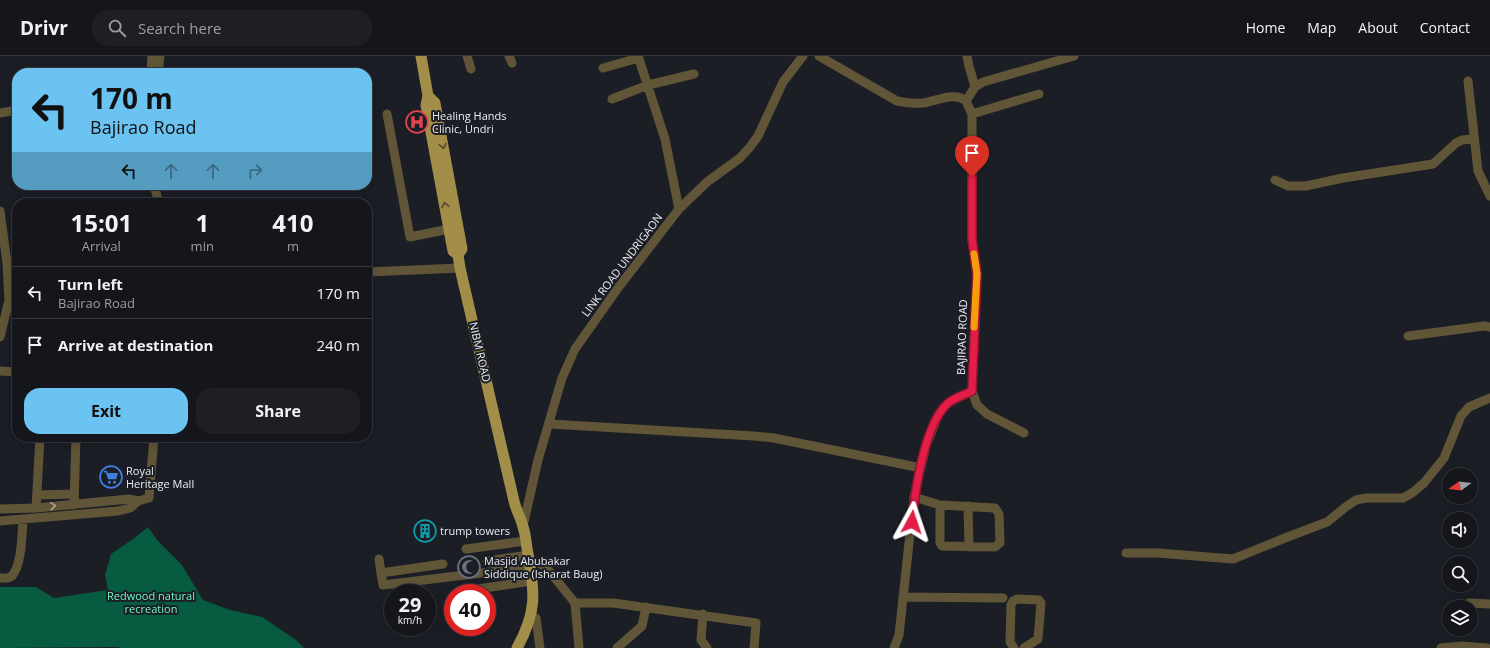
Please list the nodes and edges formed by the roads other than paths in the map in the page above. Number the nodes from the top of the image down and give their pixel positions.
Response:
1 (152, 56) edge
2 (160, 56) edge
3 (421, 56) edge
4 (467, 56) edge
5 (803, 56) edge
6 (819, 56) edge
7 (967, 56) edge
8 (1074, 56) edge
9 (638, 57) edge
10 (151, 68) edge
11 (159, 68) edge
12 (603, 68) dead end
13 (471, 69) dead end
14 (694, 74) dead end
15 (1468, 81) dead end
16 (648, 85) junction
17 (975, 87) junction
18 (1040, 94) dead end
19 (428, 96) junction
20 (612, 99) dead end
21 (966, 101) junction
22 (12, 111) edge
23 (0, 113) edge
24 (387, 114) dead end
25 (972, 114) junction
26 (1475, 144) junction
27 (1275, 180) dead end
28 (1490, 196) edge
29 (679, 209) junction
30 (0, 211) edge
31 (449, 229) junction
32 (458, 256) junction
33 (460, 268) junction
34 (372, 272) edge
35 (1490, 327) edge
36 (0, 336) edge
37 (1408, 336) dead end
38 (0, 371) edge
39 (12, 372) edge
40 (972, 391) junction
41 (1490, 398) edge
42 (550, 424) junction
43 (1024, 433) dead end
44 (40, 442) edge
45 (76, 442) edge
46 (154, 442) edge
47 (921, 468) junction
48 (73, 494) junction
49 (37, 495) junction
50 (914, 497) junction
51 (138, 501) junction
52 (74, 505) junction
53 (940, 505) junction
54 (968, 506) junction
55 (36, 508) junction
56 (0, 510) edge
57 (24, 519) junction
58 (0, 521) edge
59 (523, 526) junction
60 (526, 541) junction
61 (969, 547) junction
62 (466, 549) dead end
63 (1126, 553) dead end
64 (379, 559) dead end
65 (487, 561) dead end
66 (530, 562) junction
67 (443, 564) dead end
68 (381, 573) junction
69 (0, 578) edge
70 (532, 581) junction
71 (496, 586) edge
72 (904, 597) junction
73 (1003, 598) dead end
74 (575, 603) junction
75 (1478, 603) edge
76 (1490, 604) edge
77 (646, 607) junction
78 (703, 614) junction
79 (536, 618) dead end
80 (517, 648) edge
81 (540, 648) edge
82 (579, 648) edge
83 (617, 648) edge
84 (707, 648) edge
85 (754, 648) edge
86 (894, 648) edge
87 (1014, 648) edge
88 (1024, 648) edge
89 (1441, 648) edge
90 (1487, 648) edge

1 - 10 street
2 - 11 street
3 - 19 main road, NIBM ROAD
4 - 13 street
5 - 29 street, LINK ROAD UNDRIGAON
6 - 21 street
7 - 17 street
8 - 17 street
9 - 12 street
9 - 16 street
14 - 16 street
15 - 26 street
16 - 20 street
16 - 29 street
17 - 21 street
18 - 25 street
31 -> 19 main road
19 -> 32 main road, NIBM ROAD
21 - 25 street, BAJIRAO ROAD
22 - 23 street
24 - 31 street
25 - 40 street, BAJIRAO ROAD
26 - 27 street
26 - 28 street
29 - 42 street, LINK ROAD UNDRIGAON
30 - 36 street
31 - 32 main road
32 - 33 main road, NIBM ROAD
33 - 34 street
33 - 59 main road, NIBM ROAD
35 - 37 street
38 - 39 street
40 - 43 street
40 - 47 street
41 - 63 street
42 - 47 street
42 - 59 street, LINK ROAD UNDRIGAON
44 - 49 street
45 - 48 street
46 - 51 street
47 - 50 street
48 - 49 street
48 - 52 street
49 - 55 street
50 - 53 street
50 - 72 street
51 - 52 street
51 - 57 street
55 -> 52 street
53 - 54 street
53 - 61 street
54 - 61 street
54 - 61 street
55 - 56 street
57 - 58 street
57 - 69 street
59 - 60 main road, NIBM ROAD
60 - 62 street
60 - 66 main road, NIBM ROAD
64 - 68 street
65 - 66 street
66 - 68 street
66 - 70 main road, NIBM ROAD
66 - 74 street
67 - 68 street
70 - 71 street
70 - 80 main road, NIBM ROAD
72 - 73 street
72 - 86 street
74 - 77 street
74 - 82 street
75 - 76 street
77 - 78 street
77 - 83 street
78 - 84 street
78 - 85 street
79 - 81 street
87 - 88 street
89 - 90 street

